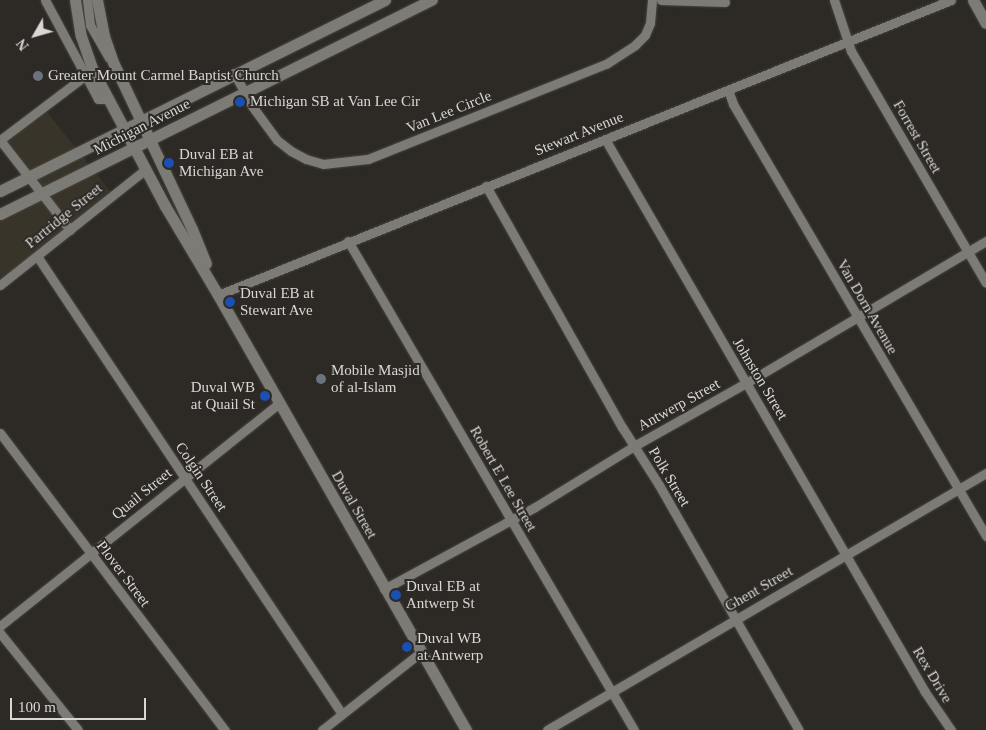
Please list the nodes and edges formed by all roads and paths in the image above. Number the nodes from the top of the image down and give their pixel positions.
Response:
1 (45, 0) edge
2 (75, 0) edge
3 (87, 0) edge
4 (97, 0) edge
5 (385, 0) edge
6 (432, 0) edge
7 (652, 0) edge
8 (661, 0) edge
9 (834, 0) edge
10 (951, 0) edge
11 (973, 0) edge
12 (725, 2) dead end
13 (986, 23) edge
14 (848, 41) junction
15 (112, 62) junction
16 (234, 73) junction
17 (86, 75) junction
18 (728, 90) junction
19 (244, 92) junction
20 (108, 99) junction
21 (141, 120) junction
22 (124, 129) junction
23 (150, 139) junction
24 (605, 139) junction
25 (0, 140) edge
26 (134, 147) junction
27 (146, 169) junction
28 (29, 177) junction
29 (486, 186) junction
30 (0, 191) edge
31 (42, 194) junction
32 (0, 214) edge
33 (70, 230) junction
34 (986, 241) edge
35 (348, 242) junction
36 (968, 252) junction
37 (37, 256) junction
38 (986, 283) edge
39 (0, 285) edge
40 (218, 295) junction
41 (857, 317) junction
42 (746, 383) junction
43 (278, 403) junction
44 (0, 433) edge
45 (634, 446) junction
46 (986, 473) edge
47 (185, 477) junction
48 (958, 490) junction
49 (510, 520) junction
50 (986, 536) edge
51 (90, 553) junction
52 (846, 555) junction
53 (384, 589) junction
54 (735, 619) junction
55 (0, 626) edge
56 (891, 633) joint
57 (0, 634) edge
58 (421, 652) junction
59 (611, 691) junction
60 (342, 714) junction
61 (78, 730) edge
62 (225, 730) edge
63 (322, 730) edge
64 (466, 730) edge
65 (548, 730) edge
66 (634, 730) edge
67 (799, 730) edge
68 (951, 730) edge

1 - 17 street
2 - 20 street, Duval Street
3 - 15 street
4 - 15 street, Duval Street
5 - 16 street, Michigan Avenue
6 - 19 street, Michigan Avenue
7 - 19 street, Van Lee Circle
8 - 12 street
9 - 14 street, Forrest Street
10 - 14 street, Stewart Avenue
11 - 13 street
14 - 18 street, Stewart Avenue
14 - 36 street, Forrest Street
15 - 21 street, Duval Street
16 - 19 street, Van Lee Circle
16 - 21 street, Michigan Avenue
17 - 20 street
17 - 25 street
18 - 24 street, Stewart Avenue
18 - 41 street, Van Dorn Avenue
19 - 23 street, Michigan Avenue
20 - 22 street, Duval Street
21 - 22 street, Michigan Avenue
21 - 23 street, Duval Street
22 - 26 street, Duval Street
22 - 28 street, Michigan Avenue
23 - 26 street, Michigan Avenue
23 - 40 street, Duval Street
24 - 29 street, Stewart Avenue
24 - 42 street, Johnston Street
25 - 28 street
26 - 27 street, Duval Street
26 - 31 street, Michigan Avenue
27 - 33 street, Partridge Street
27 - 40 street, Duval Street
28 - 30 street, Michigan Avenue
28 - 31 street
29 - 35 street, Stewart Avenue
29 - 45 street, Polk Street
31 - 32 street, Michigan Avenue
31 - 33 street
33 - 37 street, Partridge Street
34 - 36 street, Antwerp Street
35 - 40 street, Stewart Avenue
35 - 49 street, Robert E Lee Street
36 - 38 street, Forrest Street
36 - 41 street, Antwerp Street
37 - 39 street, Partridge Street
37 - 47 street, Colgin Street
40 - 43 street, Duval Street
41 - 42 street, Antwerp Street
41 - 48 street, Van Dorn Avenue
42 - 45 street, Antwerp Street
42 - 52 street, Johnston Street
43 - 47 street, Quail Street
43 - 53 street, Duval Street
44 - 51 street, Plover Street
45 - 49 street, Antwerp Street
45 - 54 street, Polk Street
46 - 48 street, Ghent Street
47 - 51 street, Quail Street
47 - 60 street, Colgin Street
48 - 50 street, Van Dorn Avenue
48 - 52 street, Ghent Street
49 - 53 street, Antwerp Street
49 - 59 street, Robert E Lee Street
51 - 55 street, Quail Street
51 - 62 street, Plover Street
52 - 54 street, Ghent Street
52 - 56 street, Johnston Street
53 - 58 street, Duval Street
54 - 59 street, Ghent Street
54 - 67 street, Polk Street
56 - 68 street, Rex Drive
57 - 61 street
58 - 60 street
58 - 64 street, Duval Street
59 - 65 street, Ghent Street
59 - 66 street, Robert E Lee Street
60 - 63 street

